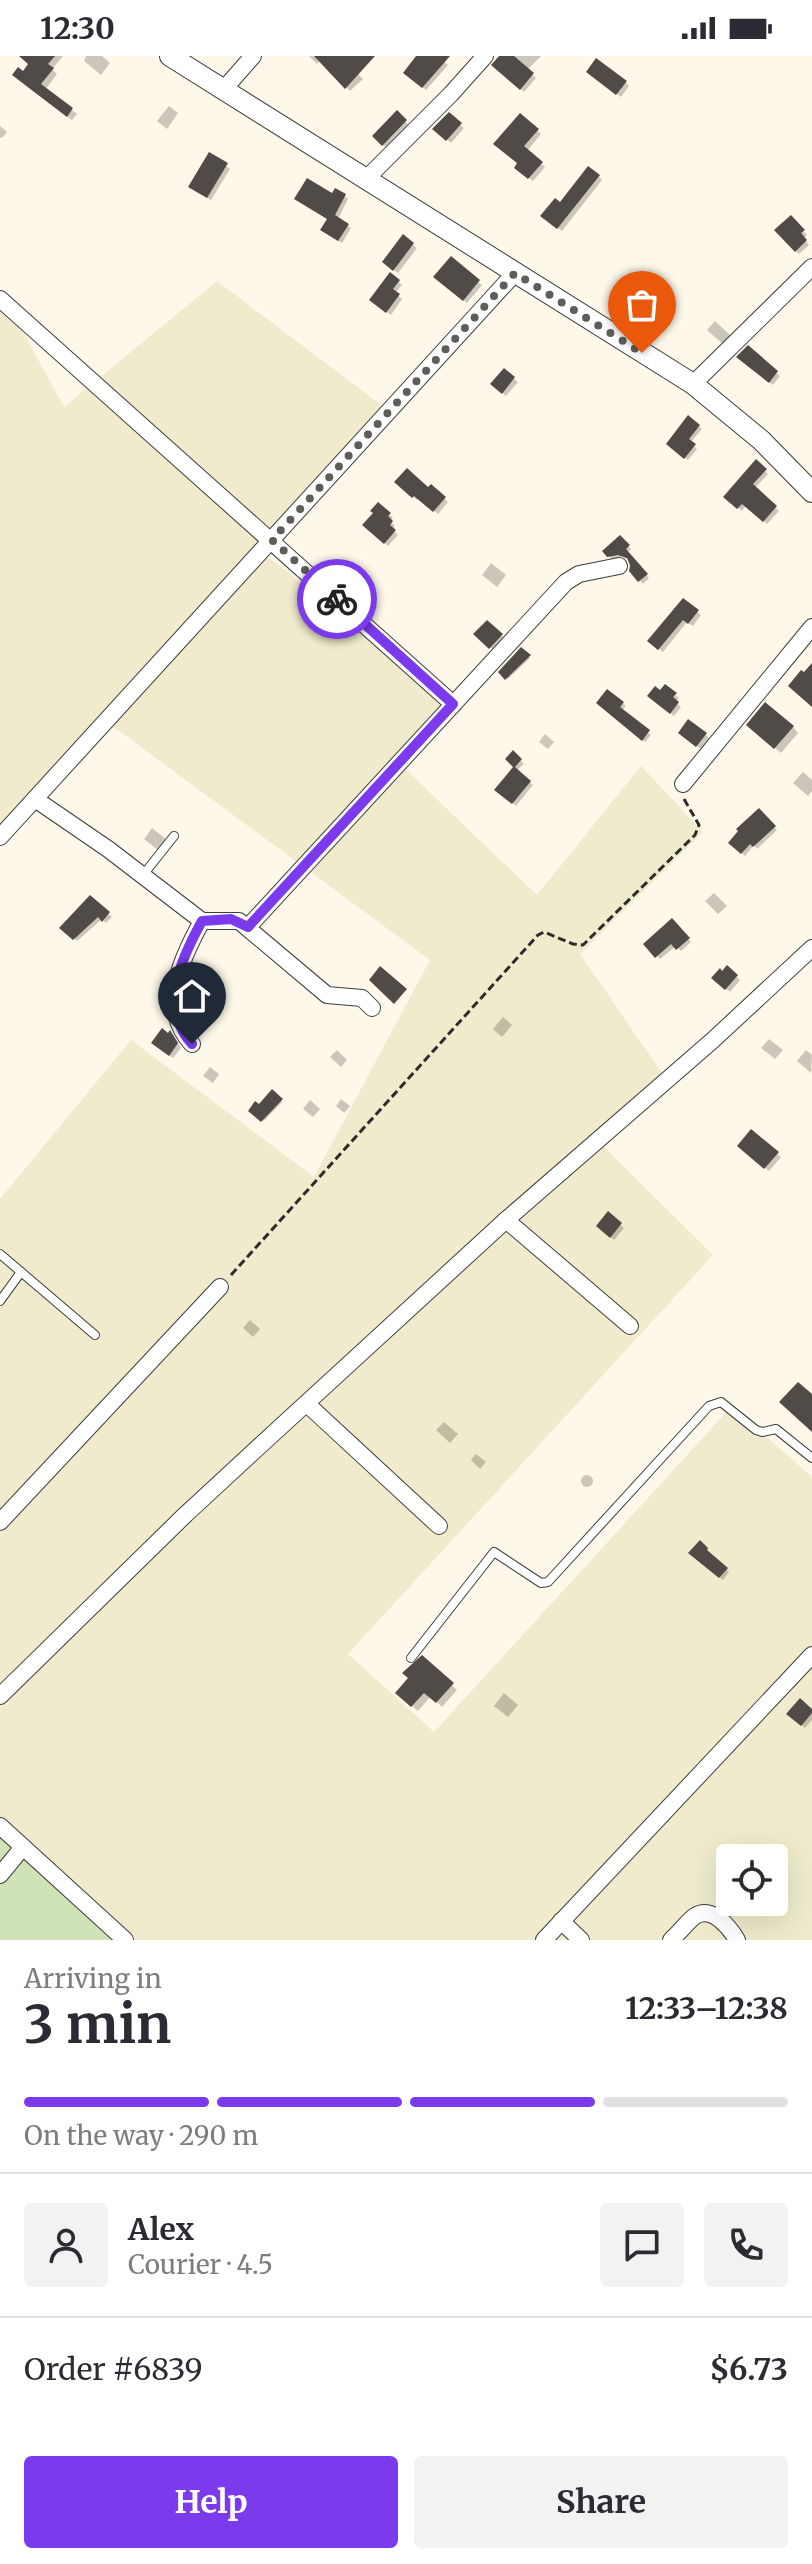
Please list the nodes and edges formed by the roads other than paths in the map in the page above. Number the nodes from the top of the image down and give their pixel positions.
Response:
1 (170, 56) edge
2 (253, 56) edge
3 (485, 56) edge
4 (224, 89) junction
5 (367, 178) junction
6 (812, 267) edge
7 (515, 273) junction
8 (0, 299) edge
9 (693, 384) junction
10 (812, 492) edge
11 (272, 540) junction
12 (619, 566) dead end
13 (812, 627) edge
14 (453, 704) junction
15 (683, 784) road end
16 (35, 799) junction
17 (174, 836) dead end
18 (0, 837) edge
19 (143, 876) junction
20 (202, 921) junction
21 (248, 927) junction
22 (812, 948) edge
23 (372, 1008) dead end
24 (192, 1044) dead end
25 (506, 1220) junction
26 (0, 1254) edge
27 (21, 1272) junction
28 (220, 1287) road end
29 (0, 1301) edge
30 (630, 1326) dead end
31 (95, 1335) dead end
32 (307, 1404) junction
33 (812, 1458) edge
34 (0, 1522) edge
35 (439, 1526) dead end
36 (812, 1655) edge
37 (411, 1658) dead end
38 (0, 1696) edge
39 (0, 1826) edge
40 (23, 1847) junction
41 (0, 1875) edge
42 (561, 1921) junction
43 (125, 1940) edge
44 (544, 1940) edge
45 (581, 1940) edge
46 (671, 1940) edge
47 (737, 1940) edge

1 - 4 street
2 - 4 street
3 - 5 street
4 - 5 street
5 - 7 street
6 - 9 street
7 - 9 street
7 - 11 street
8 - 11 street
9 - 10 street
11 - 14 street
11 - 16 street
12 - 14 street
13 - 15 street
14 - 21 street
16 - 18 street
16 - 19 street
17 - 19 lane
19 - 20 street
20 - 21 street
20 - 24 street
21 - 23 street
22 - 25 street
25 - 30 street
25 - 32 street
26 - 27 lane
27 - 29 lane
27 - 31 lane
28 - 34 street
32 - 35 street
32 - 38 street
33 - 37 lane
36 - 42 street
39 - 40 street
40 - 41 street
40 - 43 street
42 - 44 street
42 - 45 street
46 - 47 street

